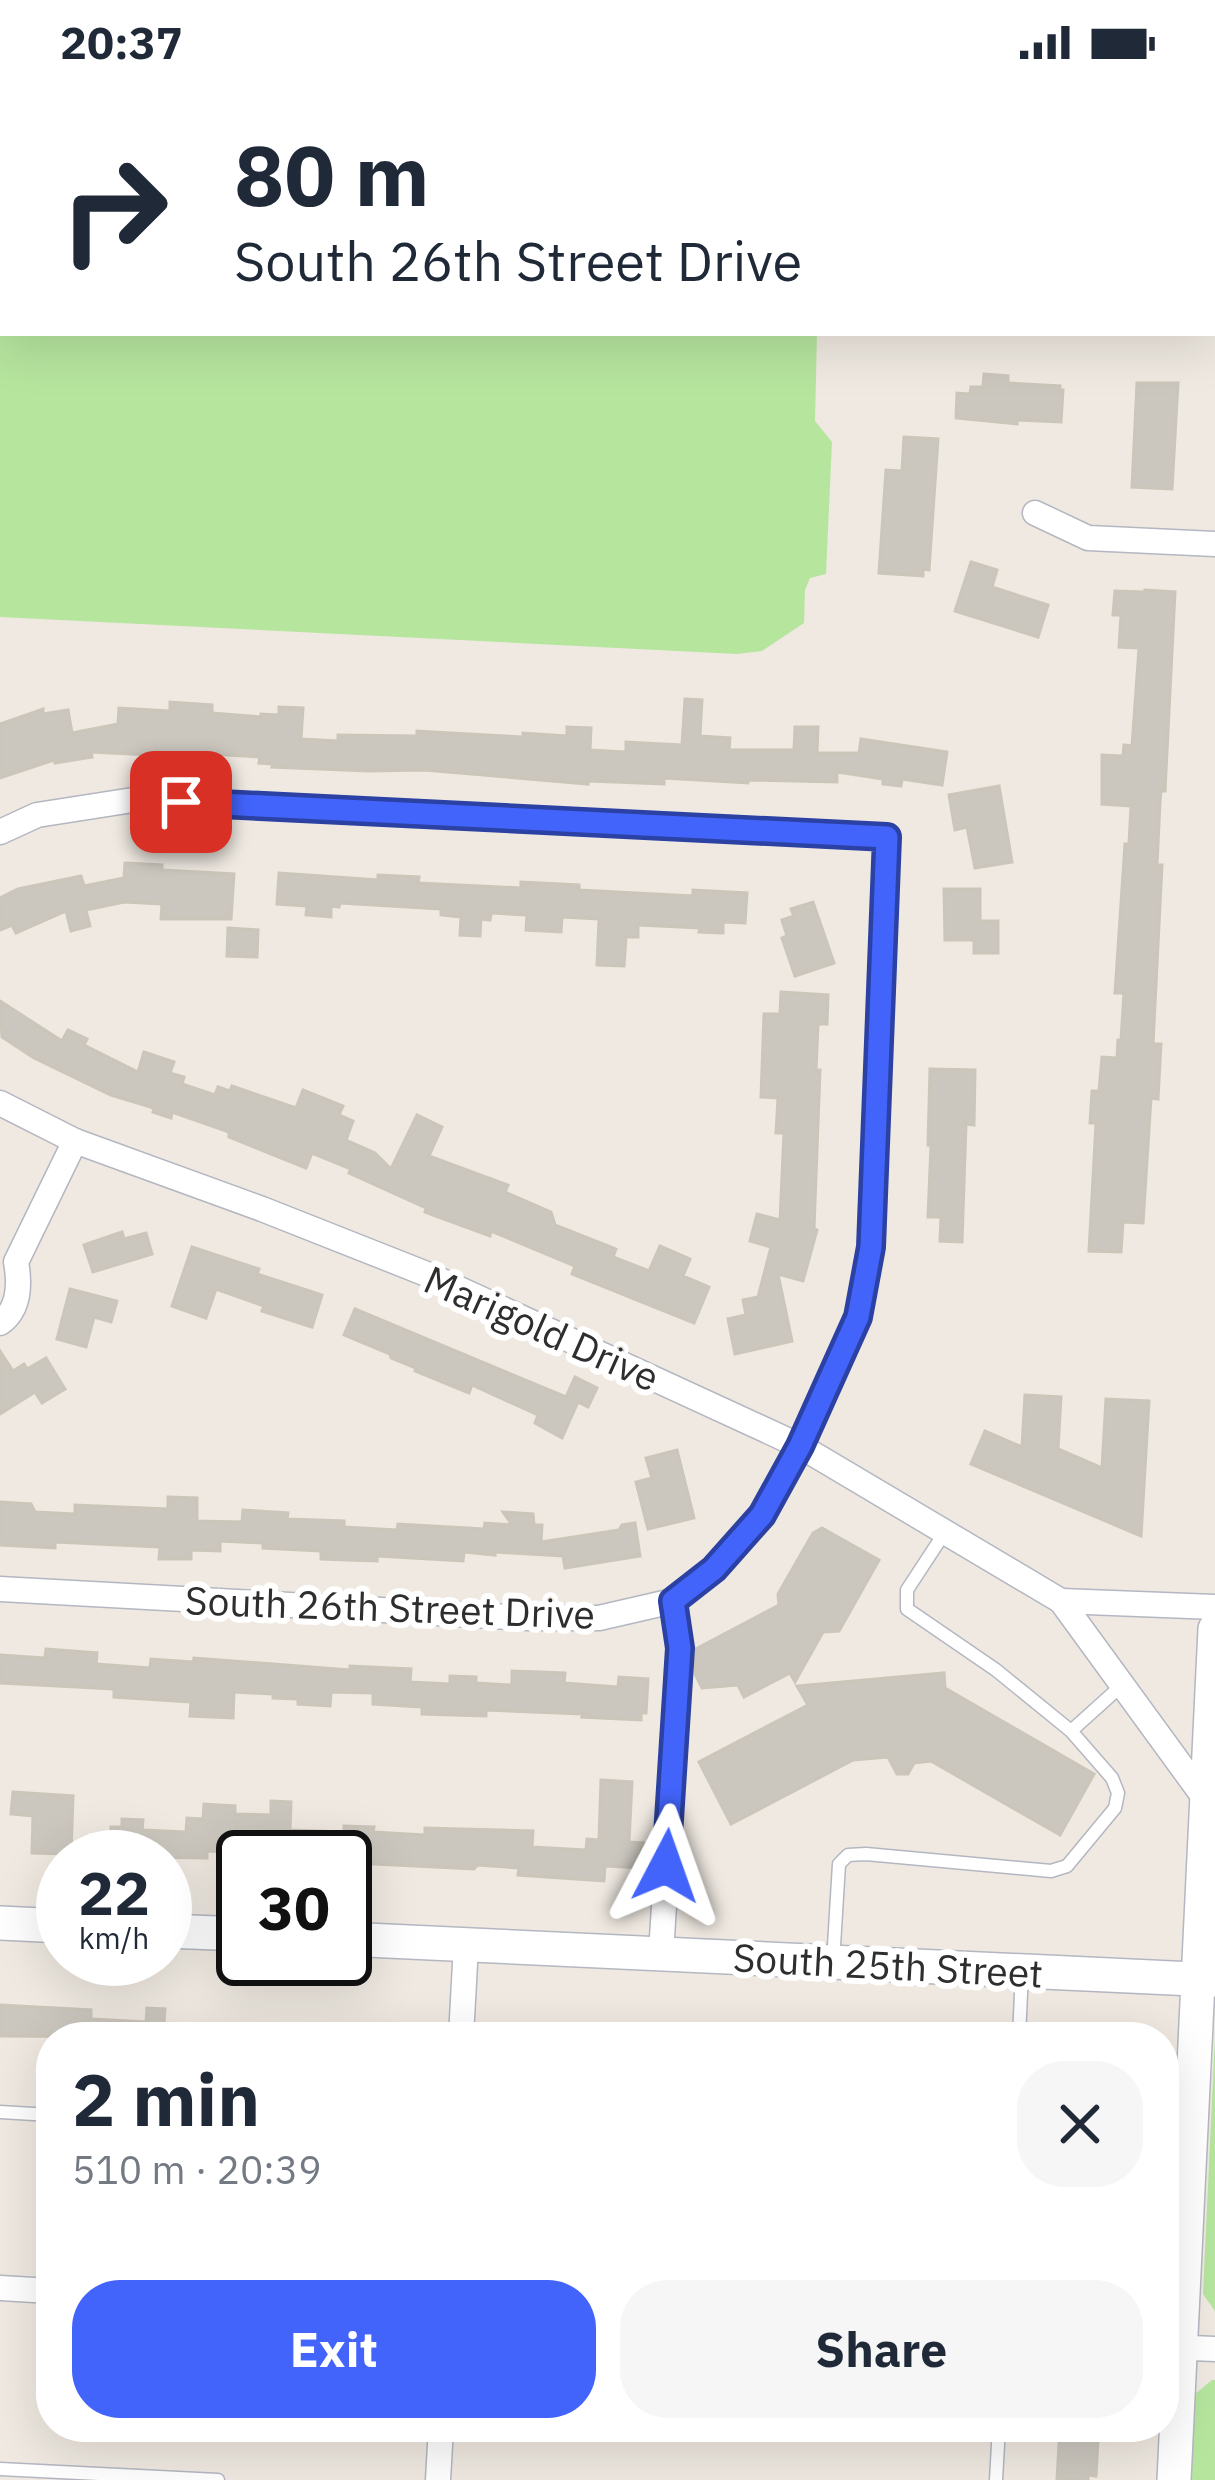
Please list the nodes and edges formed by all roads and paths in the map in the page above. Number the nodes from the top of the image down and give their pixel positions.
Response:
1 (1035, 513) dead end
2 (1215, 544) edge
3 (0, 832) edge
4 (0, 1103) edge
5 (75, 1141) junction
6 (8, 1261) edge
7 (0, 1323) edge
8 (800, 1446) junction
9 (945, 1532) junction
10 (0, 1589) edge
11 (673, 1601) junction
12 (1061, 1601) junction
13 (1215, 1607) edge
14 (1215, 1629) edge
15 (1122, 1685) junction
16 (1071, 1730) junction
17 (1206, 1800) junction
18 (0, 1923) edge
19 (36, 1925) edge
20 (372, 1940) edge
21 (466, 1945) junction
22 (661, 1954) junction
23 (833, 1963) junction
24 (1022, 1972) junction
25 (1207, 1980) edge
26 (462, 2022) edge
27 (1020, 2022) edge
28 (0, 2112) edge
29 (36, 2114) edge
30 (1179, 2274) edge
31 (0, 2288) edge
32 (36, 2290) edge
33 (1179, 2347) edge
34 (1215, 2349) edge
35 (440, 2442) edge
36 (998, 2442) edge
37 (1173, 2442) edge
38 (0, 2469) edge
39 (218, 2480) edge
40 (438, 2480) edge
41 (996, 2480) edge
42 (1174, 2480) edge

1 - 2 street
3 - 8 street, South 26th Street Drive
4 - 5 street, Marigold Drive
5 - 6 street
5 - 8 street, Marigold Drive
6 - 7 street
8 - 9 street, Marigold Drive
8 - 11 street, South 26th Street Drive
9 - 12 street, Marigold Drive
9 - 16 lane
10 - 11 street, South 26th Street Drive
11 - 22 street
12 - 13 street, Marigold Drive
12 - 15 street, Marigold Drive
14 - 17 main road
15 - 16 lane
15 - 17 street, Marigold Drive
16 - 23 lane
17 - 25 main road
18 - 19 main road
20 - 21 main road, South 25th Street
21 - 22 main road, South 25th Street
21 - 26 street
22 - 23 main road, South 25th Street
23 - 24 main road, South 25th Street
24 - 25 main road, South 25th Street
24 - 27 lane
25 - 30 main road
28 - 29 lane
31 - 32 street
33 - 34 street
35 - 40 street
36 - 41 lane
37 - 42 main road
38 - 39 lane

